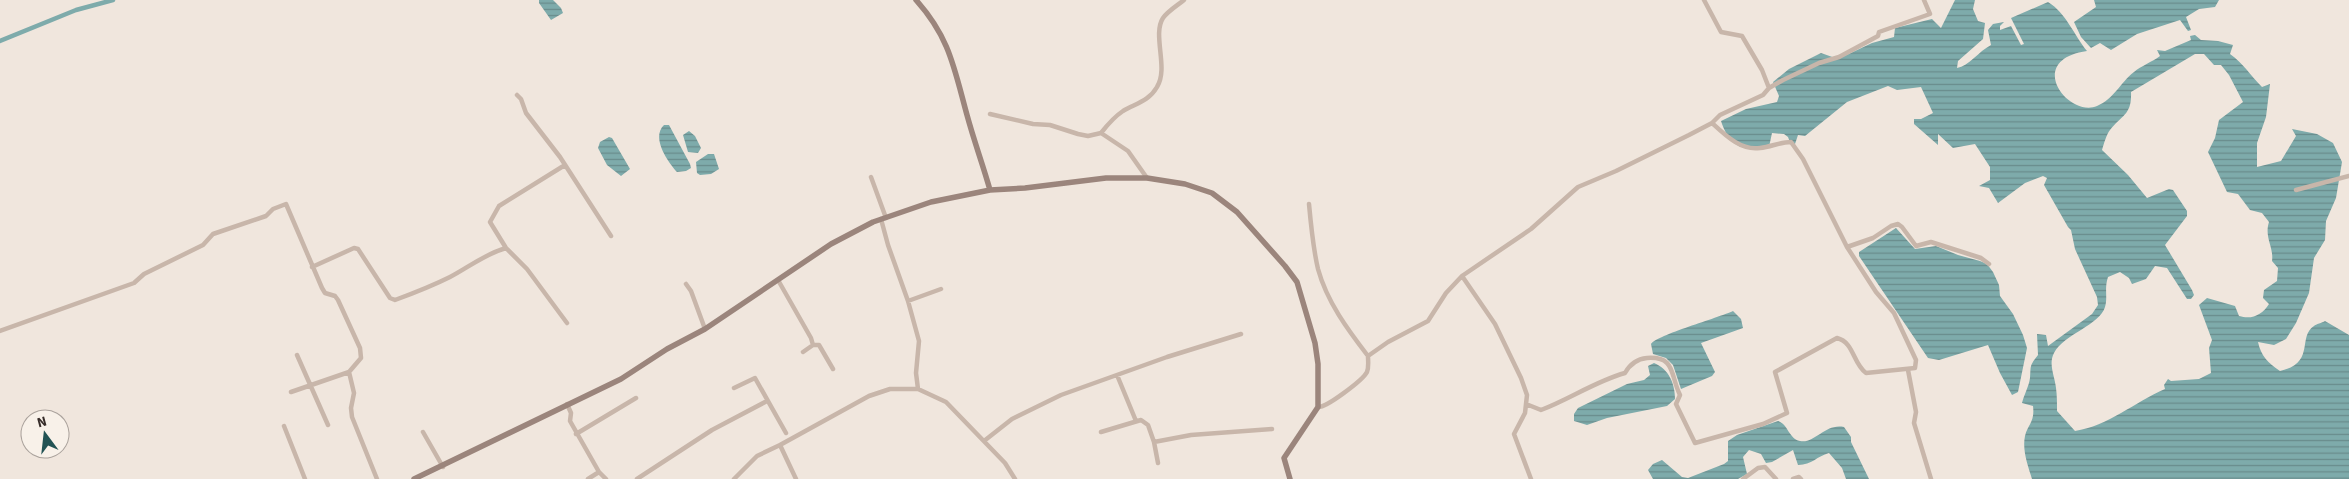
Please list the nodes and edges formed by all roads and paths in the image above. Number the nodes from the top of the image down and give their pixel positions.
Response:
1 (916, 0) edge
2 (1184, 0) edge
3 (1704, 0) edge
4 (1924, 0) edge
5 (1769, 88) junction
6 (517, 95) dead end
7 (990, 114) dead end
8 (1712, 123) junction
9 (1101, 133) junction
10 (565, 165) junction
11 (2349, 176) edge
12 (871, 177) dead end
13 (1147, 178) junction
14 (990, 190) junction
15 (2296, 190) dead end
16 (1309, 204) dead end
17 (884, 218) junction
18 (610, 236) dead end
19 (1847, 247) junction
20 (506, 248) junction
21 (1989, 264) dead end
22 (312, 267) junction
23 (1462, 276) junction
24 (778, 280) junction
25 (686, 284) dead end
26 (941, 290) dead end
27 (908, 302) junction
28 (567, 323) dead end
29 (705, 330) junction
30 (0, 331) edge
31 (1242, 334) dead end
32 (814, 345) junction
33 (803, 352) dead end
34 (297, 355) dead end
35 (1368, 356) junction
36 (833, 369) dead end
37 (1908, 370) junction
38 (349, 372) junction
39 (1117, 375) junction
40 (310, 385) junction
41 (734, 388) dead end
42 (918, 389) junction
43 (291, 392) dead end
44 (636, 398) dead end
45 (767, 401) junction
46 (567, 404) junction
47 (1526, 404) junction
48 (1318, 407) junction
49 (1136, 421) junction
50 (328, 425) dead end
51 (284, 426) dead end
52 (1272, 429) dead end
53 (424, 432) dead end
54 (1101, 432) dead end
55 (786, 433) dead end
56 (576, 434) junction
57 (984, 441) junction
58 (1154, 442) junction
59 (780, 446) junction
60 (1158, 463) dead end
61 (443, 466) junction
62 (599, 472) junction
63 (305, 479) edge
64 (377, 479) edge
65 (414, 479) edge
66 (588, 479) edge
67 (606, 479) edge
68 (637, 479) edge
69 (734, 479) edge
70 (796, 479) edge
71 (1015, 479) edge
72 (1290, 479) edge
73 (1531, 479) edge
74 (1743, 479) edge
75 (1776, 479) edge
76 (1793, 479) edge
77 (1800, 479) edge
78 (1931, 479) edge

1 - 14 main road
2 - 9 street
3 - 5 street
4 - 5 street
5 - 8 street
6 - 10 street
7 - 9 street
8 - 19 street
8 - 23 street
9 - 13 street
10 - 18 street
10 - 20 street
11 - 15 street
12 - 17 street
13 - 14 main road
13 - 48 main road
14 - 17 main road
16 - 35 street
17 - 24 main road
17 - 27 street
19 - 21 street
19 - 37 street
20 - 22 street
20 - 28 street
22 - 30 street
22 - 38 street
23 - 35 street
23 - 47 street
24 - 29 main road
24 - 32 street
25 - 29 street
26 - 27 street
27 - 42 street
29 - 46 main road
31 - 39 street
32 - 33 street
32 - 36 street
34 - 40 street
35 - 48 street
37 - 47 street
37 - 78 street
38 - 40 street
38 - 64 street
39 - 49 street
39 - 57 street
40 - 43 street
40 - 50 street
41 - 45 street
42 - 57 street
42 - 59 street
44 - 56 street
45 - 55 street
45 - 68 street
46 - 56 street
46 - 61 main road
47 - 73 street
48 - 72 main road
49 - 54 street
49 - 58 street
51 - 63 street
52 - 58 street
53 - 61 street
56 - 62 street
57 - 71 street
58 - 60 street
59 - 69 street
59 - 70 street
61 - 65 main road
62 - 66 street
62 - 67 street
74 - 75 street
76 - 77 street

